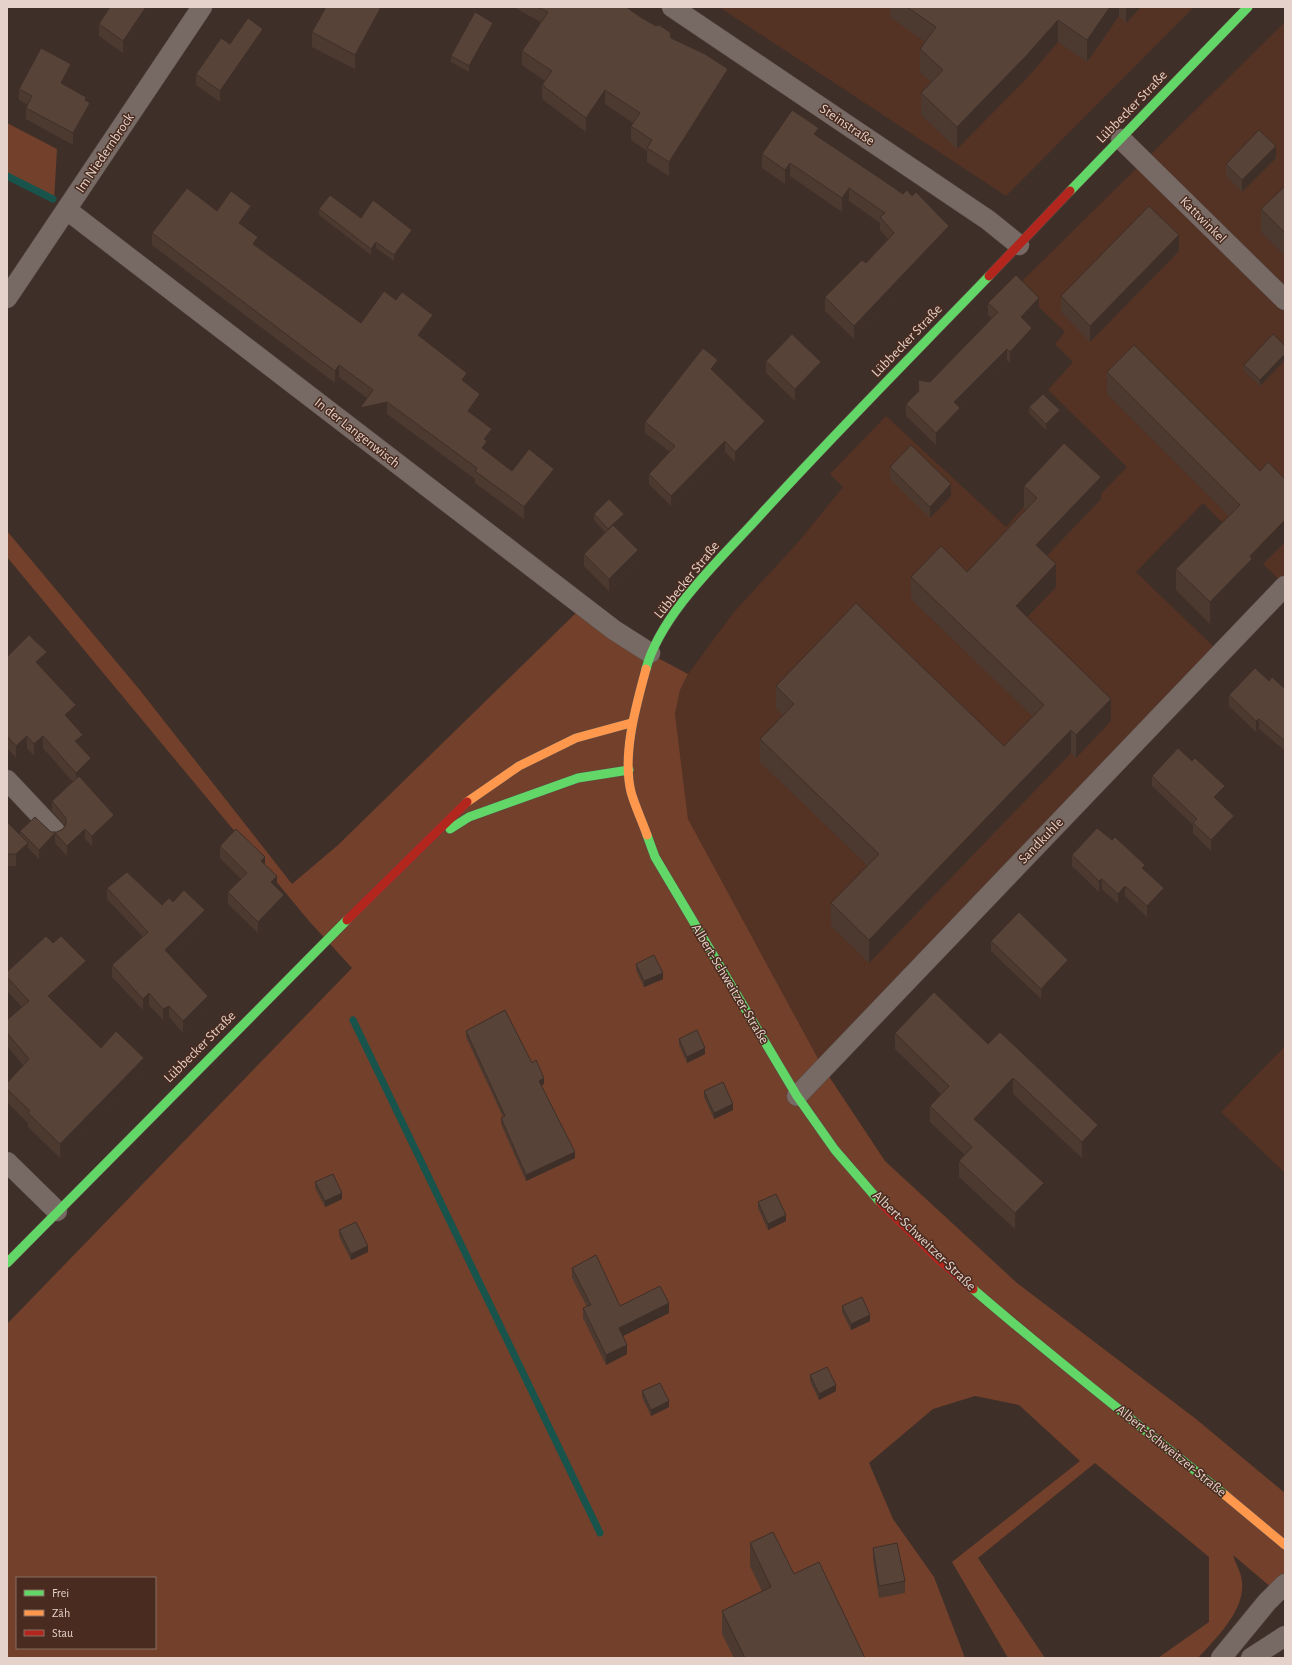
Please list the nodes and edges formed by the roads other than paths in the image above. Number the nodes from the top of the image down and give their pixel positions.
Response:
1 (202, 7) edge
2 (672, 7) edge
3 (1248, 7) edge
4 (1121, 139) junction
5 (67, 210) junction
6 (1020, 245) junction
7 (7, 298) edge
8 (1285, 300) edge
9 (1285, 586) edge
10 (650, 653) junction
11 (631, 723) junction
12 (629, 770) junction
13 (7, 780) edge
14 (55, 831) edge
15 (414, 852) junction
16 (655, 857) joint
17 (797, 1096) junction
18 (7, 1162) edge
19 (57, 1211) junction
20 (7, 1263) edge
21 (1285, 1545) edge
22 (1285, 1584) edge
23 (1285, 1636) edge
24 (1221, 1658) edge
25 (1251, 1658) edge

1 - 5 street, Im Niedernbrock
2 - 6 street, Steinstraße
3 - 4 main road, Lübbecker Straße
4 - 6 main road, Lübbecker Straße
4 - 8 street, Kattwinkel
5 - 7 street, Im Niedernbrock
5 - 10 street, In der Langenwisch
6 - 10 main road, Lübbecker Straße
9 - 17 street, Sandkuhle
10 - 11 main road, Lübbecker Straße
11 - 12 main road, Lübbecker Straße
11 - 15 main road, Lübbecker Straße
12 - 15 main road, Lübbecker Straße
12 - 16 main road, Lübbecker Straße
13 - 14 street
15 - 19 main road, Lübbecker Straße
16 - 17 main road, Albert-Schweitzer-Straße
17 - 21 main road, Albert-Schweitzer-Straße
18 - 19 street
19 - 20 main road, Lübbecker Straße
22 - 24 street
23 - 25 street

